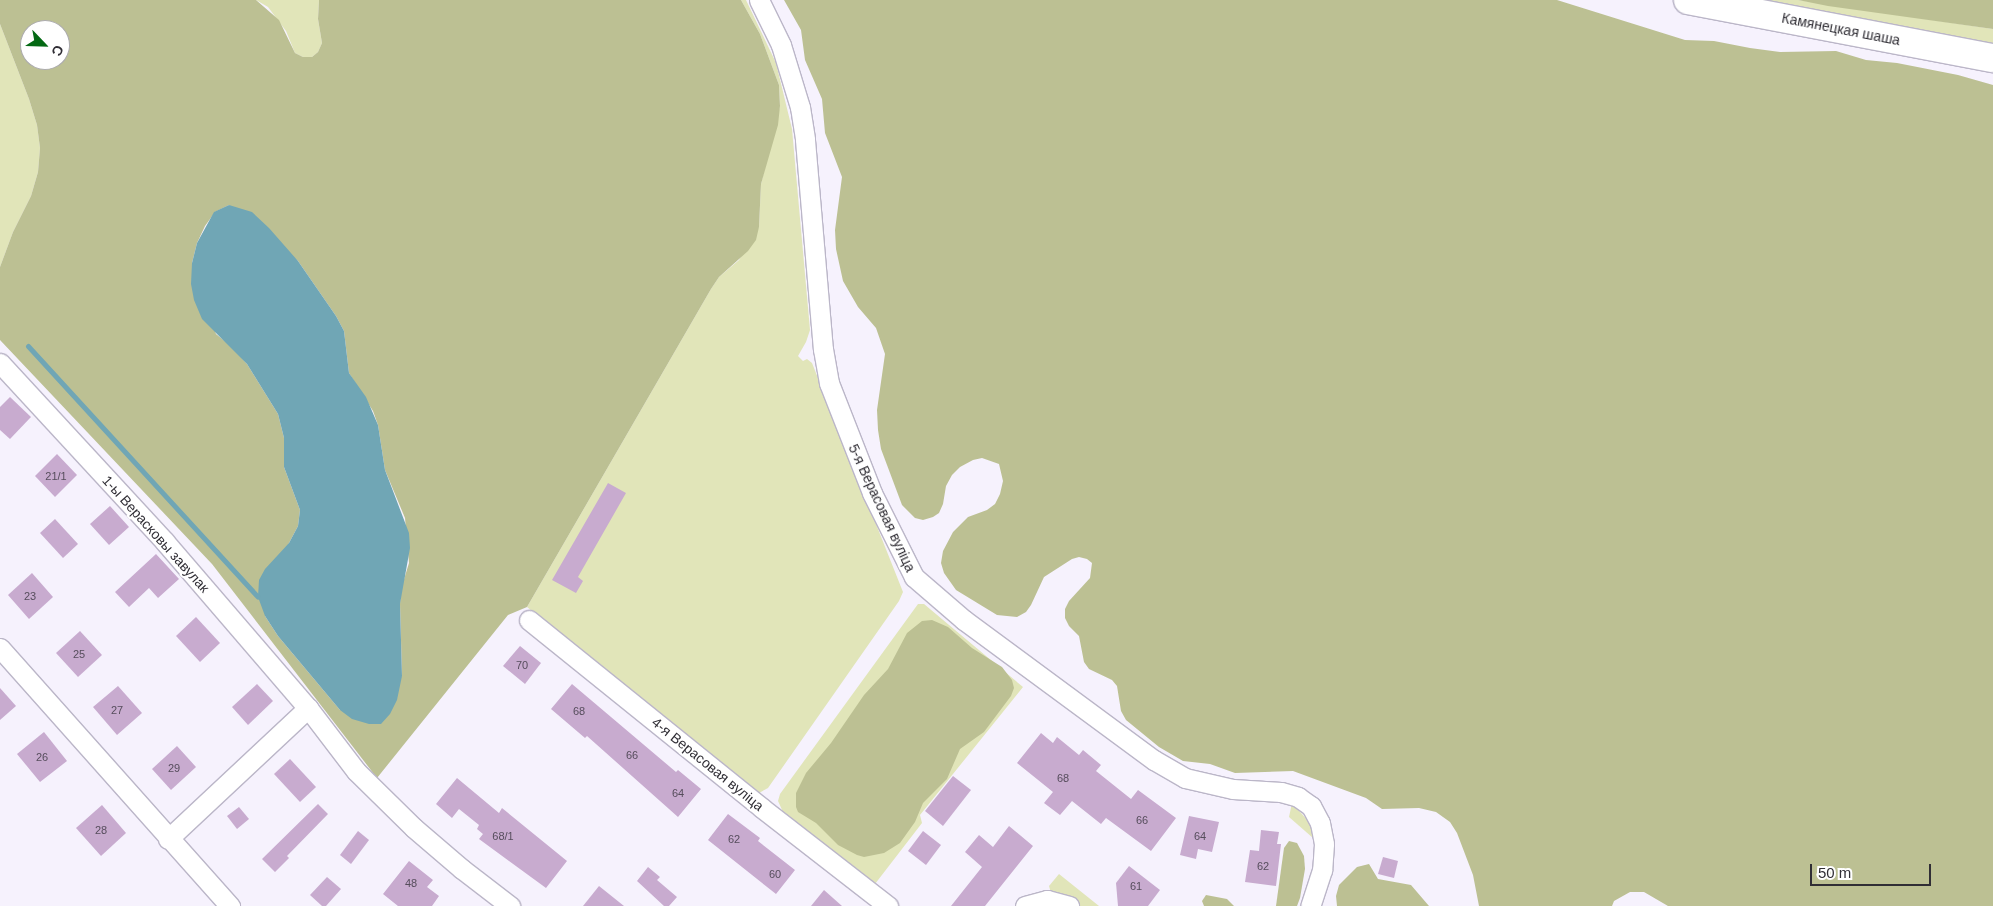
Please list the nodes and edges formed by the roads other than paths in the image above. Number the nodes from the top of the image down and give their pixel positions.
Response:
1 (759, 0) edge
2 (1688, 0) edge
3 (1993, 58) edge
4 (0, 363) edge
5 (529, 620) dead end
6 (0, 648) edge
7 (308, 708) junction
8 (168, 839) junction
9 (1312, 905) edge
10 (230, 906) edge
11 (510, 906) edge
12 (888, 906) edge
13 (1025, 906) edge
14 (1068, 906) edge

1 - 9 street, 5-я Верасовая вуліца
2 - 3 main road, Камянецкая шаша
4 - 7 street, 1-ы Верасковы завулак
5 - 12 street, 4-я Верасовая вуліца
6 - 8 street
7 - 8 street
7 - 11 street, 1-ы Верасковы завулак
8 - 10 street
13 - 14 street

